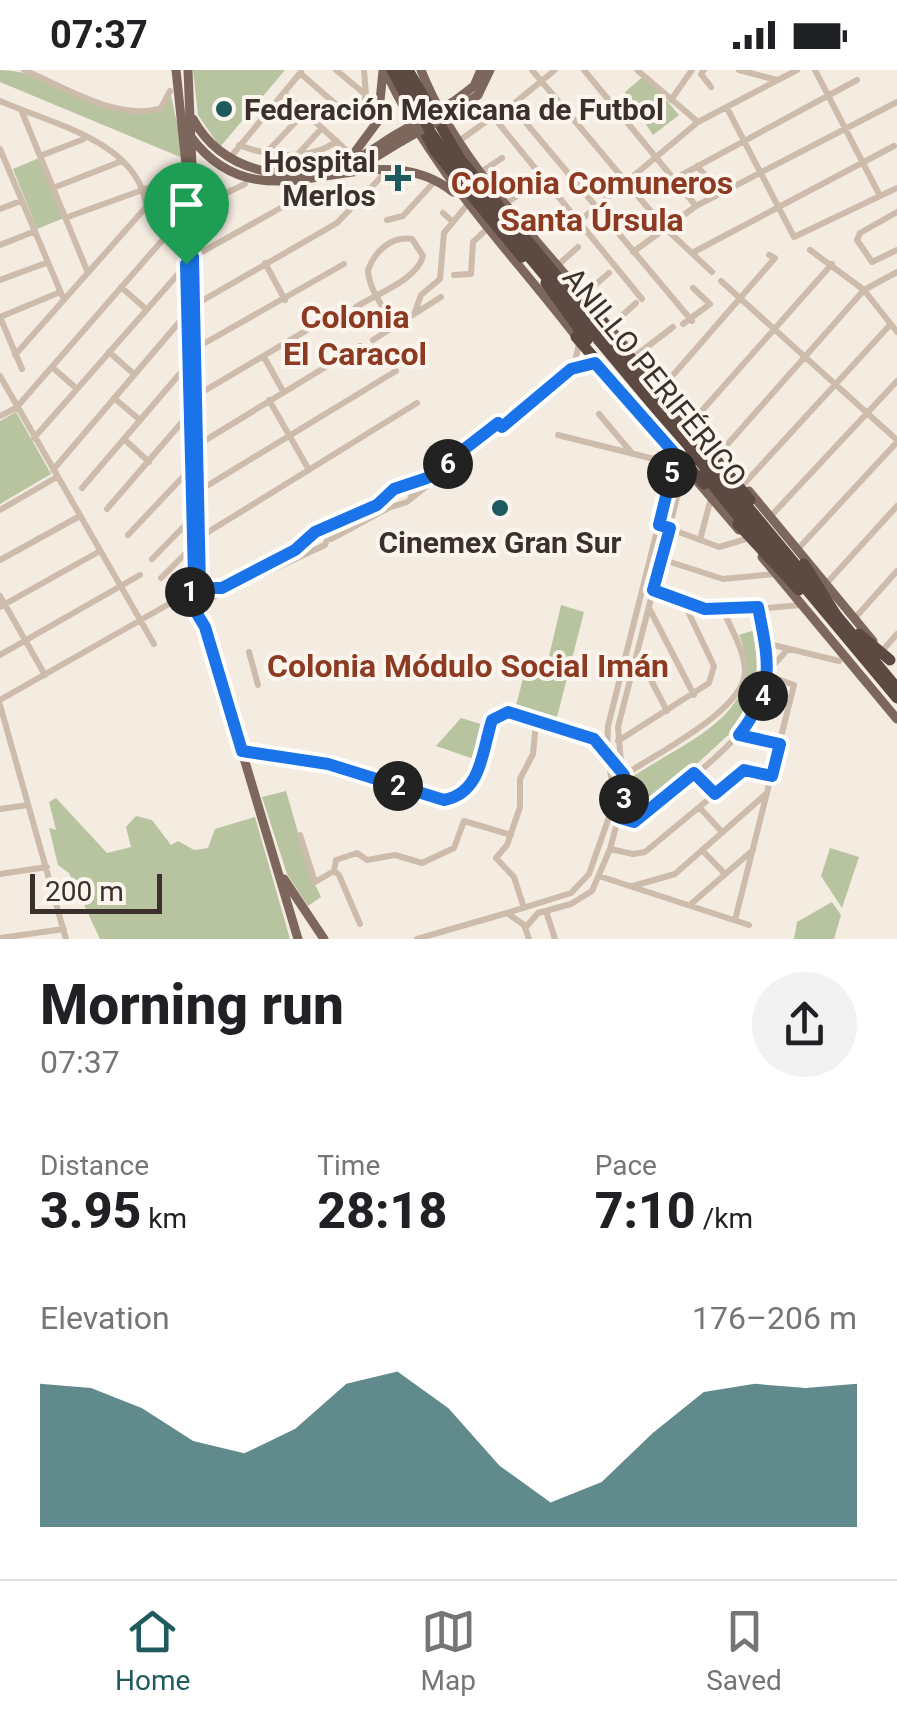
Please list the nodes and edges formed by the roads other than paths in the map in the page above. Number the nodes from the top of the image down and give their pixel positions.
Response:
1 (24, 70) edge
2 (176, 70) edge
3 (188, 70) edge
4 (336, 70) edge
5 (364, 70) edge
6 (397, 70) edge
7 (422, 70) edge
8 (481, 70) edge
9 (490, 70) edge
10 (532, 70) edge
11 (556, 70) edge
12 (584, 70) edge
13 (637, 70) edge
14 (692, 70) edge
15 (704, 70) edge
16 (740, 70) edge
17 (797, 70) edge
18 (815, 70) edge
19 (301, 72) edge
20 (777, 80) junction
21 (857, 80) dead end
22 (541, 82) junction
23 (422, 87) junction
24 (710, 87) dead end
25 (170, 91) dead end
26 (284, 92) junction
27 (366, 95) junction
28 (828, 96) junction
29 (672, 100) junction
30 (0, 101) edge
31 (897, 102) edge
32 (454, 106) junction
33 (511, 106) junction
34 (727, 108) junction
35 (22, 110) junction
36 (305, 112) junction
37 (186, 116) junction
38 (491, 118) dead end
39 (698, 122) junction
40 (322, 128) junction
41 (845, 130) junction
42 (192, 138) junction
43 (86, 139) junction
44 (743, 140) junction
45 (337, 141) junction
46 (459, 141) junction
47 (239, 145) junction
48 (894, 146) dead end
49 (0, 148) edge
50 (347, 150) dead end
51 (266, 153) junction
52 (298, 154) junction
53 (40, 156) junction
54 (656, 156) junction
55 (502, 158) dead end
56 (123, 160) junction
57 (214, 160) junction
58 (228, 160) junction
59 (863, 164) junction
60 (697, 166) junction
61 (347, 168) junction
62 (9, 170) junction
63 (482, 172) junction
64 (0, 174) edge
65 (760, 174) junction
66 (190, 175) junction
67 (383, 175) dead end
68 (268, 176) junction
69 (674, 178) junction
70 (436, 181) junction
71 (626, 182) junction
72 (711, 182) dead end
73 (166, 184) junction
74 (245, 184) dead end
75 (530, 186) dead end
76 (53, 188) junction
77 (143, 188) junction
78 (897, 188) edge
79 (311, 191) dead end
80 (880, 196) junction
81 (21, 200) junction
82 (465, 202) junction
83 (507, 204) junction
84 (696, 206) junction
85 (146, 207) junction
86 (594, 207) junction
87 (778, 208) junction
88 (0, 209) edge
89 (190, 212) junction
90 (897, 212) edge
91 (443, 213) dead end
92 (560, 214) dead end
93 (65, 218) junction
94 (387, 220) dead end
95 (452, 222) junction
96 (577, 223) junction
97 (664, 227) junction
98 (487, 229) junction
99 (33, 232) junction
100 (533, 235) junction
101 (0, 244) edge
102 (578, 248) dead end
103 (810, 250) dead end
104 (897, 250) edge
105 (633, 252) junction
106 (692, 253) junction
107 (772, 256) dead end
108 (190, 260) junction
109 (46, 263) junction
110 (264, 263) junction
111 (344, 264) dead end
112 (832, 264) junction
113 (558, 265) junction
114 (712, 272) dead end
115 (897, 272) edge
116 (88, 273) junction
117 (609, 273) dead end
118 (454, 274) dead end
119 (0, 280) edge
120 (722, 280) dead end
121 (546, 283) junction
122 (121, 287) junction
123 (693, 288) dead end
124 (864, 290) junction
125 (58, 293) junction
126 (376, 295) junction
127 (441, 298) dead end
128 (585, 298) junction
129 (64, 300) junction
130 (285, 300) junction
131 (742, 300) junction
132 (356, 307) dead end
133 (344, 308) dead end
134 (190, 309) junction
135 (146, 310) junction
136 (415, 312) junction
137 (0, 317) edge
138 (692, 321) junction
139 (394, 324) junction
140 (682, 324) dead end
141 (889, 326) junction
142 (673, 327) dead end
143 (772, 328) junction
144 (897, 332) edge
145 (615, 336) junction
146 (578, 338) junction
147 (373, 340) dead end
148 (360, 346) dead end
149 (109, 352) junction
150 (15, 355) junction
151 (804, 356) junction
152 (264, 357) junction
153 (634, 357) junction
154 (191, 358) junction
155 (599, 359) junction
156 (579, 361) junction
157 (52, 367) junction
158 (22, 369) dead end
159 (396, 371) dead end
160 (134, 374) junction
161 (0, 376) edge
162 (897, 381) edge
163 (835, 384) junction
164 (622, 387) junction
165 (77, 389) junction
166 (661, 389) junction
167 (283, 392) junction
168 (114, 398) junction
169 (269, 400) junction
170 (417, 404) dead end
171 (192, 405) junction
172 (16, 408) junction
173 (668, 413) junction
174 (866, 413) junction
175 (600, 414) dead end
176 (0, 416) edge
177 (140, 420) junction
178 (691, 423) junction
179 (502, 424) junction
180 (288, 434) junction
181 (558, 436) dead end
182 (34, 438) junction
183 (124, 439) junction
184 (897, 441) edge
185 (192, 448) junction
186 (632, 453) junction
187 (718, 456) junction
188 (149, 462) junction
189 (674, 463) junction
190 (193, 465) junction
191 (309, 470) junction
192 (55, 473) junction
193 (688, 476) junction
194 (743, 484) junction
195 (405, 486) junction
196 (82, 488) dead end
197 (193, 494) junction
198 (386, 496) junction
199 (411, 496) junction
200 (666, 498) junction
201 (712, 498) junction
202 (676, 501) junction
203 (897, 506) edge
204 (391, 507) junction
205 (107, 509) dead end
206 (0, 510) edge
207 (194, 514) junction
208 (80, 516) junction
209 (770, 518) junction
210 (733, 524) junction
211 (659, 525) junction
212 (670, 528) junction
213 (325, 530) junction
214 (128, 535) dead end
215 (308, 538) junction
216 (746, 539) junction
217 (330, 540) junction
218 (700, 540) junction
219 (195, 543) junction
220 (100, 550) junction
221 (312, 550) junction
222 (798, 550) junction
223 (772, 557) junction
224 (152, 558) dead end
225 (661, 559) junction
226 (0, 560) edge
227 (897, 571) edge
228 (775, 574) junction
229 (140, 575) dead end
230 (161, 578) dead end
231 (826, 584) junction
232 (120, 586) junction
233 (195, 590) junction
234 (653, 590) junction
235 (0, 596) edge
236 (790, 598) junction
237 (682, 601) junction
238 (174, 602) junction
239 (198, 604) junction
240 (2, 606) edge
241 (758, 607) junction
242 (649, 608) junction
243 (724, 612) junction
244 (854, 618) junction
245 (141, 621) junction
246 (843, 628) junction
247 (897, 634) edge
248 (25, 640) junction
249 (765, 643) junction
250 (154, 644) dead end
251 (788, 649) junction
252 (249, 652) dead end
253 (637, 653) junction
254 (0, 655) edge
255 (890, 660) edge
256 (838, 661) dead end
257 (770, 673) junction
258 (44, 675) junction
259 (258, 684) dead end
260 (694, 695) junction
261 (897, 696) edge
262 (0, 703) edge
263 (667, 711) junction
264 (897, 719) edge
265 (536, 721) junction
266 (739, 735) junction
267 (617, 741) junction
268 (10, 743) junction
269 (780, 744) junction
270 (0, 746) edge
271 (242, 751) junction
272 (606, 752) junction
273 (621, 767) junction
274 (631, 770) dead end
275 (694, 773) junction
276 (772, 776) junction
277 (767, 793) junction
278 (715, 794) junction
279 (28, 805) junction
280 (700, 808) junction
281 (0, 809) edge
282 (618, 809) junction
283 (722, 832) junction
284 (300, 835) dead end
285 (510, 835) junction
286 (610, 849) junction
287 (702, 850) junction
288 (753, 850) junction
289 (47, 867) junction
290 (277, 868) junction
291 (590, 870) junction
292 (334, 871) junction
293 (0, 874) edge
294 (725, 874) junction
295 (600, 876) junction
296 (584, 883) junction
297 (631, 886) junction
298 (592, 890) junction
299 (545, 901) junction
300 (300, 902) junction
301 (288, 904) junction
302 (690, 905) junction
303 (524, 908) junction
304 (547, 911) junction
305 (507, 913) junction
306 (734, 920) junction
307 (360, 924) dead end
308 (749, 926) dead end
309 (526, 927) junction
310 (64, 929) junction
311 (0, 938) edge
312 (66, 939) edge
313 (298, 939) edge
314 (324, 939) edge
315 (417, 939) edge
316 (529, 939) edge
317 (554, 939) edge

1 - 25 street
2 - 37 main road
3 - 37 main road
4 - 27 street
5 - 27 street
6 - 23 highway, ANILLO PERIFÉRICO
6 - 61 main road
6 - 82 main road
6 - 121 highway, ANILLO PERIFÉRICO
6 - 246 highway, bridge
7 - 23 main road
8 - 32 main road
9 - 32 main road
10 - 22 street
11 - 22 street
12 - 54 street
13 - 29 street
14 - 29 street
15 - 24 street
16 - 20 street
17 - 20 street
18 - 28 street
19 - 26 street
19 - 27 street
20 - 34 street
21 - 28 street
22 - 33 street
22 - 71 street
23 - 46 main road
23 - 173 highway, ANILLO PERIFÉRICO
26 - 36 street
26 - 47 street
28 - 41 street
28 - 44 street
29 - 39 street
30 - 35 street
31 - 41 street
32 - 61 main road, bridge
33 - 86 street
33 - 96 street
34 - 39 street
34 - 44 street
35 - 43 street
35 - 53 street
36 - 40 street
36 - 51 street
37 - 42 main road
37 - 58 main road
37 - 66 main road
38 - 46 street
39 - 54 street
40 - 45 street
40 - 52 street
41 - 59 street
41 - 65 street
42 - 57 main road
42 - 66 main road
43 - 53 street
43 - 56 street
44 - 60 street
44 - 65 street
45 - 50 street
45 - 52 street
46 - 63 main road
47 - 51 street
47 - 58 street
48 - 59 street
49 - 62 street
51 - 52 street
53 - 76 street
54 - 69 street
54 - 71 street
55 - 63 street
56 - 76 street
56 - 77 street
57 - 66 street
57 - 68 main road
58 - 68 main road
59 - 80 street
59 - 87 street
60 - 69 street
60 - 72 street
61 - 68 main road
61 - 70 main road
62 - 64 street
62 - 81 street
63 - 83 main road
65 - 84 street
65 - 87 street
66 - 73 street
66 - 89 main road
67 - 110 street
69 - 84 street
70 - 82 main road
70 - 94 street
71 - 86 street
71 - 97 street
73 - 77 street
73 - 85 street
74 - 89 street
75 - 83 street
76 - 93 street
77 - 85 street
77 - 93 street
78 - 80 street
79 - 108 street
80 - 87 street
81 - 88 street
81 - 99 street
82 - 95 street
82 - 98 main road
83 - 100 main road
84 - 97 street
85 - 116 street
86 - 96 street
86 - 105 street
87 - 106 street
89 - 108 main road
89 - 122 street
90 - 104 street
91 - 95 street
92 - 100 street
93 - 116 street
95 - 136 street
96 - 145 street
97 - 105 street
97 - 106 street
98 - 118 street
98 - 146 main road
99 - 101 street
99 - 109 street
100 - 113 main road
102 - 113 street
103 - 112 street
105 - 138 street
106 - 114 street
107 - 131 street
108 - 134 main road
108 - 135 street
109 - 119 street
109 - 125 street
110 - 130 street
110 - 134 street
111 - 130 street
112 - 124 street
112 - 143 street
113 - 128 main road
115 - 124 street
116 - 129 street
117 - 128 street
120 - 131 street
121 - 155 highway
121 - 223 highway, ANILLO PERIFÉRICO
122 - 135 street
122 - 157 street
123 - 138 street
124 - 141 street
124 - 151 street
125 - 129 street
125 - 137 street
126 - 126 street
126 - 132 street
126 - 139 street
127 - 136 street
128 - 145 highway
128 - 145 main road
129 - 150 street
130 - 154 street
131 - 143 street
131 - 166 street
133 - 152 street
134 - 154 main road
134 - 160 street
135 - 149 street
136 - 139 street
137 - 150 street
138 - 140 street
139 - 147 street
141 - 144 street
141 - 163 street
142 - 153 street
143 - 151 street
143 - 178 street
145 - 153 main road
145 - 173 highway
145 - 246 highway, bridge
146 - 155 highway
146 - 156 street
148 - 167 street
149 - 160 street
149 - 165 street
150 - 158 street
151 - 163 street
151 - 187 street
152 - 167 street
152 - 171 street
153 - 166 main road
154 - 171 main road
154 - 177 street
155 - 156 street
155 - 164 highway
156 - 179 street
157 - 165 street
157 - 172 street
159 - 180 street
160 - 168 street
161 - 172 street
162 - 174 street
163 - 174 street
163 - 194 street
164 - 189 main road
164 - 246 highway, bridge
165 - 182 street
166 - 178 main road
167 - 169 street
168 - 177 street
168 - 192 street
169 - 180 street
169 - 185 street
170 - 191 street
171 - 185 main road
171 - 188 street
172 - 176 street
172 - 182 street
173 - 246 highway, ANILLO PERIFÉRICO
174 - 184 street
174 - 209 street
175 - 186 street
177 - 183 street
178 - 187 main road
179 - 195 street
179 - 199 street
180 - 191 street
180 - 197 street
181 - 186 street
182 - 192 street
183 - 188 street
183 - 196 street
184 - 222 street
185 - 190 main road
186 - 189 street
187 - 194 main road
188 - 205 street
189 - 193 main road
189 - 193 street
189 - 200 street
190 - 197 main road
190 - 214 street
191 - 219 street
192 - 206 street
192 - 208 street
193 - 201 main road
193 - 202 street
194 - 209 main road
195 - 198 street
195 - 199 street
197 - 207 main road
198 - 204 street
198 - 213 street
199 - 204 street
200 - 202 street
200 - 211 street
201 - 210 main road
201 - 218 street
202 - 212 street
203 - 231 street
204 - 217 street
207 - 219 main road
207 - 224 street
208 - 220 street
208 - 226 street
209 - 222 main road
210 - 216 main road
210 - 223 highway
211 - 212 street
211 - 272 street
212 - 218 street
212 - 225 street
213 - 215 street
213 - 217 street
215 - 221 street
215 - 233 street
216 - 218 street
216 - 228 main road
217 - 221 street
219 - 230 street
219 - 233 main road
220 - 232 street
220 - 240 street
221 - 239 street
222 - 231 main road
223 - 261 highway, ANILLO PERIFÉRICO
225 - 228 street
225 - 234 street
227 - 244 street
228 - 236 main road
229 - 232 street
231 - 244 main road
232 - 245 street
232 - 248 street
233 - 238 street
233 - 239 main road
234 - 237 street
234 - 242 street
235 - 240 street
236 - 241 street
236 - 264 main road
237 - 243 street
237 - 260 street
238 - 239 street
238 - 245 street
239 - 271 main road
240 - 248 street
241 - 243 street
241 - 249 street
242 - 253 street
242 - 260 street
243 - 274 street
244 - 255 main road
245 - 250 street
245 - 258 street
246 - 255 highway
246 - 261 highway, bridge
247 - 255 street
248 - 254 street
248 - 258 street
249 - 251 street
249 - 257 street
251 - 256 street
251 - 257 street
252 - 259 street
253 - 263 street
253 - 267 street
257 - 266 street
257 - 269 street
258 - 262 street
260 - 263 street
262 - 268 street
263 - 267 street
265 - 271 street
265 - 272 street
265 - 285 street
266 - 269 street
266 - 275 street
267 - 273 street
268 - 270 street
268 - 279 street
269 - 276 street
271 - 290 main road
272 - 273 street
272 - 282 street
273 - 282 street
275 - 278 street
275 - 282 street
276 - 277 street
276 - 278 street
277 - 283 street
277 - 288 street
278 - 280 street
279 - 281 street
279 - 289 street
280 - 283 street
280 - 286 street
282 - 286 street
282 - 291 street
283 - 287 street
284 - 292 street
285 - 292 street
285 - 303 street
286 - 295 street
287 - 294 street
287 - 297 street
288 - 294 street
288 - 306 street
289 - 293 street
289 - 310 street
290 - 300 main road
290 - 301 main road
291 - 295 street
291 - 296 street
292 - 307 street
294 - 302 street
295 - 297 street
295 - 298 street
296 - 298 street
296 - 299 street
297 - 302 street
298 - 304 street
299 - 303 street
299 - 304 street
300 - 301 street
300 - 314 main road
301 - 313 main road
302 - 306 street
303 - 305 street
304 - 309 street
304 - 317 street
305 - 309 street
305 - 315 street
306 - 308 street
309 - 316 street
310 - 311 street
310 - 312 street

